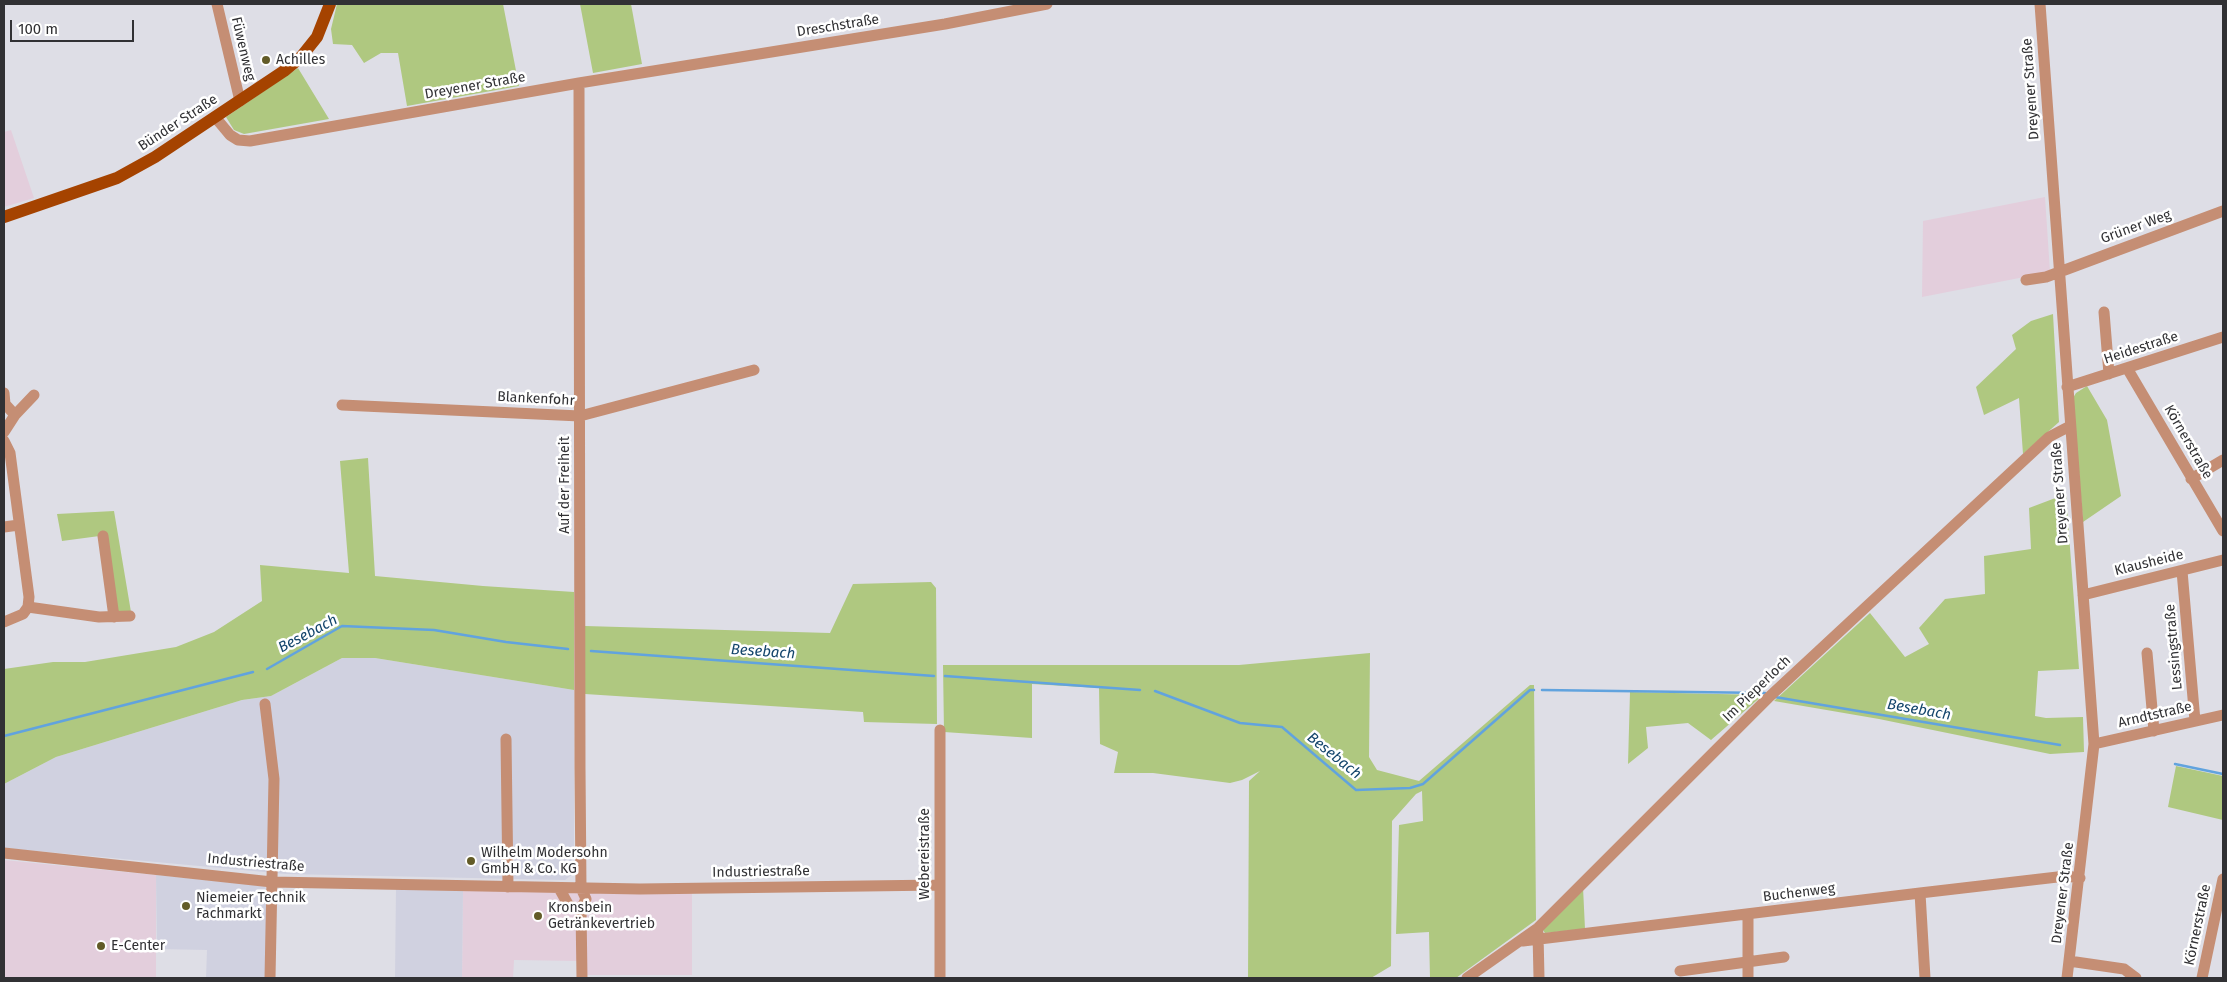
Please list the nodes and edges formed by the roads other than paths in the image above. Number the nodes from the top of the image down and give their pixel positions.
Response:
1 (217, 4) edge
2 (330, 4) edge
3 (1047, 4) edge
4 (2040, 4) edge
5 (750, 54) joint
6 (579, 82) junction
7 (240, 101) junction
8 (215, 117) junction
9 (2223, 211) edge
10 (4, 217) edge
11 (2059, 272) junction
12 (2026, 280) dead end
13 (2104, 312) dead end
14 (2223, 337) edge
15 (2127, 368) junction
16 (754, 370) dead end
17 (2109, 374) junction
18 (2067, 387) junction
19 (4, 393) edge
20 (34, 395) dead end
21 (342, 405) dead end
22 (15, 415) junction
23 (580, 416) junction
24 (2070, 426) junction
25 (4, 432) edge
26 (4, 441) edge
27 (2223, 460) edge
28 (2192, 479) junction
29 (19, 525) junction
30 (4, 527) edge
31 (2223, 531) edge
32 (103, 536) dead end
33 (2223, 560) edge
34 (2182, 571) junction
35 (2083, 595) junction
36 (28, 607) junction
37 (130, 616) dead end
38 (114, 617) junction
39 (4, 622) edge
40 (2146, 653) dead end
41 (265, 704) dead end
42 (2223, 715) edge
43 (2195, 721) junction
44 (940, 730) dead end
45 (2154, 731) junction
46 (506, 739) dead end
47 (2094, 744) junction
48 (4, 853) edge
49 (2080, 878) junction
50 (2223, 879) edge
51 (272, 882) junction
52 (940, 885) junction
53 (508, 887) junction
54 (559, 888) junction
55 (582, 888) junction
56 (1920, 892) junction
57 (581, 909) junction
58 (1748, 914) junction
59 (1538, 933) junction
60 (1784, 958) dead end
61 (2069, 961) junction
62 (1748, 962) junction
63 (1680, 970) dead end
64 (270, 978) edge
65 (582, 978) edge
66 (940, 978) edge
67 (1467, 978) edge
68 (1538, 978) edge
69 (1748, 978) edge
70 (1925, 978) edge
71 (2067, 978) edge
72 (2136, 978) edge
73 (2202, 978) edge

1 - 7 street, Füwenweg
2 - 7 main road, Bünder Straße
3 - 5 street, Dreschstraße
4 - 11 street, Dreyener Straße
5 - 6 street, Dreyener Straße
6 - 8 street, Dreyener Straße
6 - 23 street, Auf der Freiheit
7 - 8 main road, Bünder Straße
8 - 10 main road, Bünder Straße
9 - 11 street, Grüner Weg
11 - 12 street, Grüner Weg
11 - 18 street, Dreyener Straße
13 - 17 street
14 - 15 street, Heidestraße
15 - 17 street, Heidestraße
15 - 28 street, Körnerstraße
16 - 23 street, Blankenfohr
17 - 18 street, Heidestraße
18 - 24 street, Dreyener Straße
19 - 22 street
20 - 22 street
21 - 23 street, Blankenfohr
22 - 25 street
23 - 55 street, Auf der Freiheit
24 - 35 street, Dreyener Straße
24 - 59 street, Im Pieperloch
26 - 29 street
27 - 28 street
28 - 31 street, Körnerstraße
29 - 30 street
29 - 36 street
32 - 38 street
33 - 34 street, Klausheide
34 - 35 street, Klausheide
34 - 43 street, Lessingstraße
35 - 47 street, Dreyener Straße
36 - 38 street
36 - 39 street
37 - 38 street
40 - 45 street
41 - 51 street
42 - 43 street, Arndtstraße
43 - 45 street, Arndtstraße
44 - 52 street, Webereistraße
45 - 47 street, Arndtstraße
46 - 53 street
47 - 49 street, Dreyener Straße
48 - 51 street, Industriestraße
49 - 56 street, Buchenweg
49 - 61 street, Dreyener Straße
50 - 73 street, Körnerstraße
51 - 53 street, Industriestraße
51 - 64 street
52 - 55 street, Industriestraße
52 - 66 street, Webereistraße
53 - 54 street, Industriestraße
54 - 55 street, Industriestraße
54 - 57 street
55 - 57 street
56 - 58 street, Buchenweg
56 - 70 street
57 - 65 street
58 - 59 street, Buchenweg
58 - 62 street
59 - 67 street, Buchenweg
59 - 68 street
60 - 62 street
61 - 71 street, Dreyener Straße
61 - 72 street
62 - 63 street
62 - 69 street

